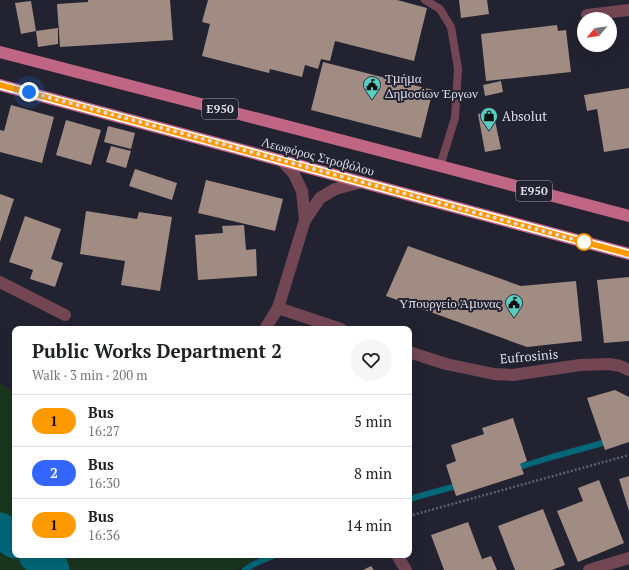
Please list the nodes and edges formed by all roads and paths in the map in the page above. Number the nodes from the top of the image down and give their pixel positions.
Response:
1 (426, 0) edge
2 (629, 10) edge
3 (612, 12) edge
4 (0, 52) edge
5 (0, 85) edge
6 (281, 160) junction
7 (440, 166) junction
8 (362, 182) junction
9 (629, 216) edge
10 (305, 220) junction
11 (629, 254) edge
12 (0, 282) edge
13 (278, 308) junction
14 (65, 315) dead end
15 (267, 326) edge
16 (332, 326) edge
17 (412, 353) edge
18 (629, 370) edge
19 (629, 455) edge
20 (412, 515) edge
21 (400, 558) edge
22 (629, 558) edge
23 (406, 570) edge
24 (589, 570) edge

1 - 7 lane
2 - 3 street
4 - 7 main road, Λεωφόρος Στροβόλου / E950
5 - 6 main road, Λεωφόρος Στροβόλου
6 - 8 main road, Λεωφόρος Στροβόλου
6 - 10 street
7 - 9 main road, Λεωφόρος Στροβόλου / E950
8 - 10 street
8 - 11 main road, Λεωφόρος Στροβόλου
10 - 13 street
12 - 14 street
13 - 15 street
13 - 16 street
17 - 18 street, Eufrosinis
19 - 20 path
21 - 23 street
22 - 24 street

